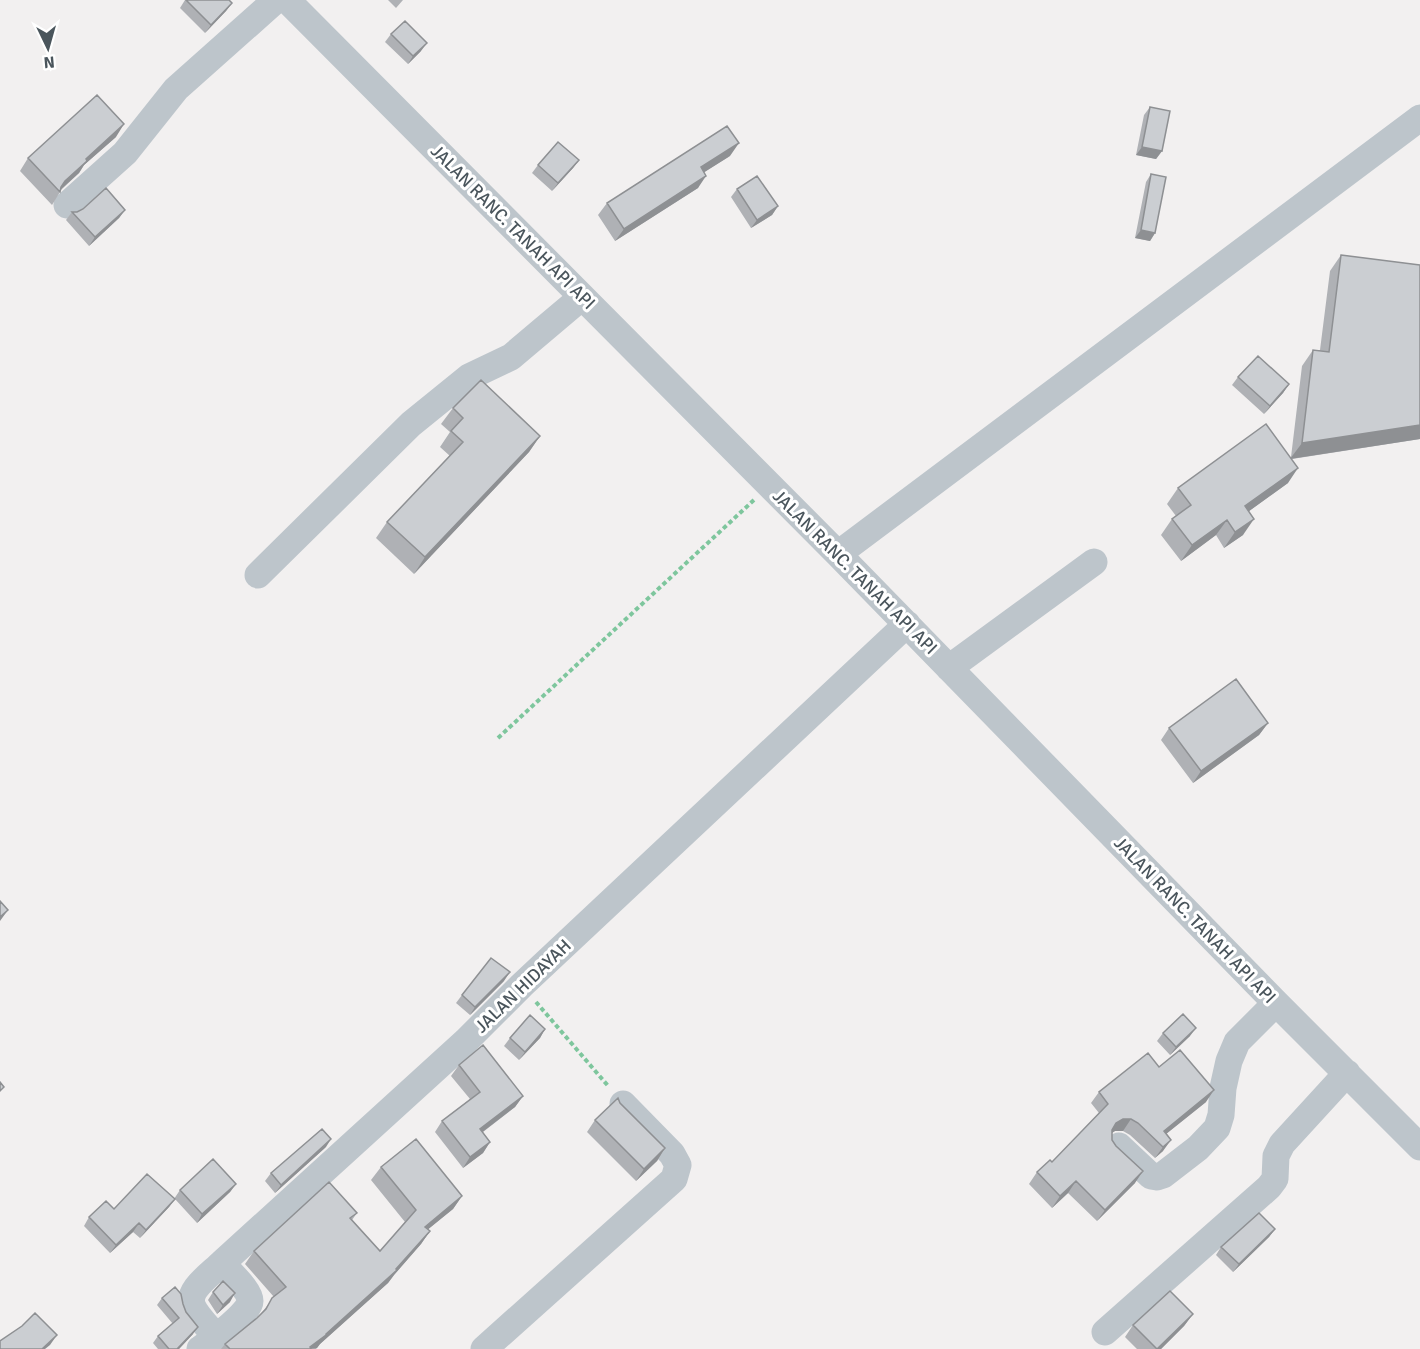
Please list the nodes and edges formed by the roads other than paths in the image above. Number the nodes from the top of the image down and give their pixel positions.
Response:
1 (276, 0) edge
2 (287, 0) edge
3 (1420, 118) edge
4 (67, 205) dead end
5 (582, 297) junction
6 (838, 554) junction
7 (1094, 562) dead end
8 (258, 575) dead end
9 (907, 624) junction
10 (949, 668) junction
11 (1276, 1003) junction
12 (1347, 1073) junction
13 (623, 1104) edge
14 (1119, 1146) edge
15 (1420, 1147) edge
16 (222, 1263) junction
17 (1105, 1332) dead end
18 (208, 1343) edge
19 (484, 1349) edge

1 - 4 street
2 - 5 street, JALAN RANC. TANAH API API
3 - 6 street
5 - 6 street, JALAN RANC. TANAH API API
5 - 8 street
6 - 9 street, JALAN RANC. TANAH API API
7 - 10 street
9 - 10 street, JALAN RANC. TANAH API API
9 - 16 street, JALAN HIDAYAH
10 - 11 street, JALAN RANC. TANAH API API
11 - 12 street, JALAN RANC. TANAH API API
11 - 14 street
12 - 15 street, JALAN RANC. TANAH API API
12 - 17 street
13 - 19 street
16 - 18 street, JALAN HIDAYAH
16 - 18 street

